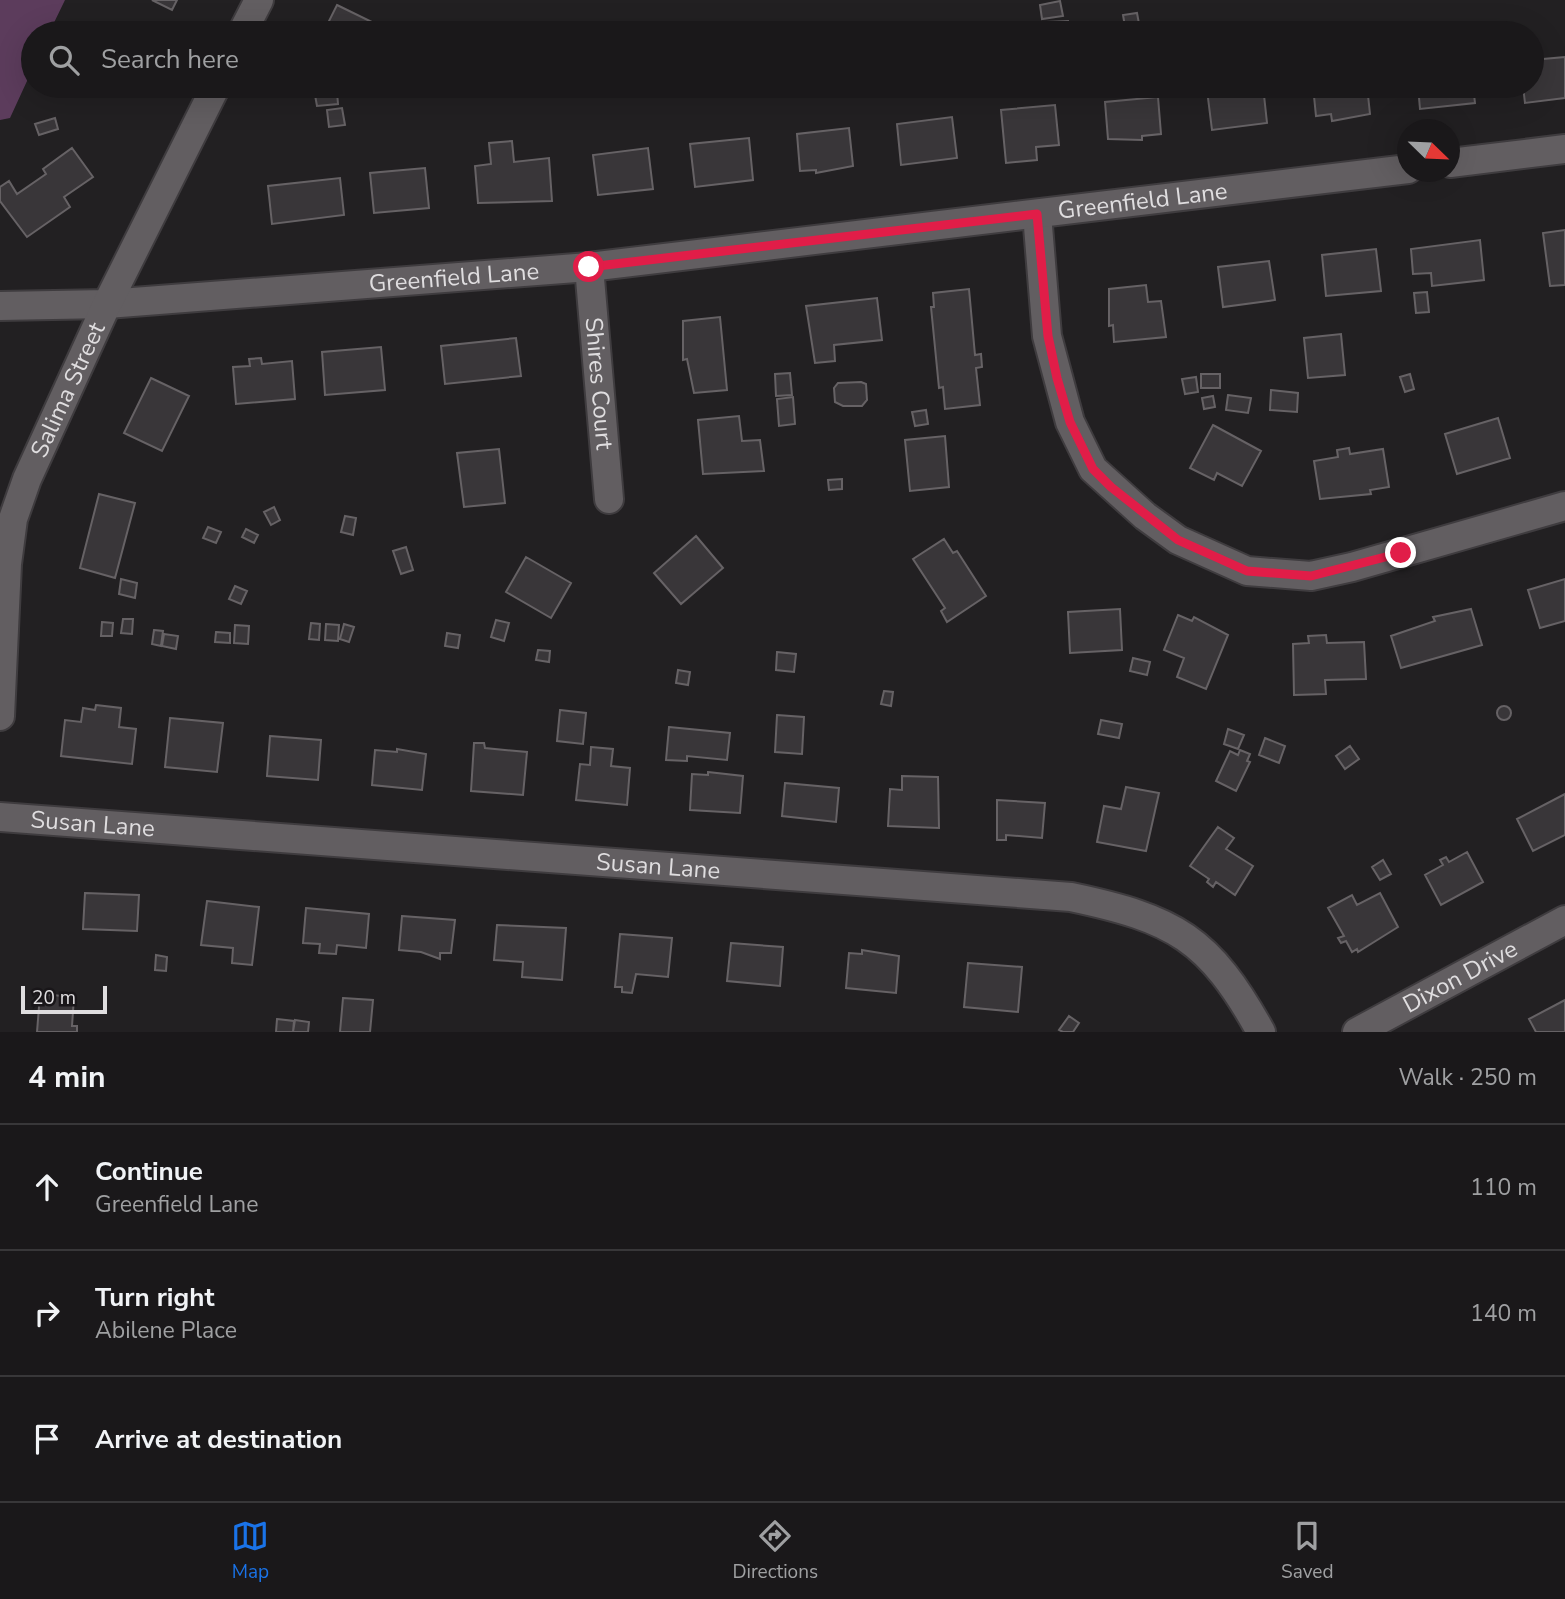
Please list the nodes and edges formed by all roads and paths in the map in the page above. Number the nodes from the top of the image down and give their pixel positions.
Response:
1 (259, 0) edge
2 (248, 21) edge
3 (210, 98) edge
4 (1565, 149) edge
5 (1460, 162) edge
6 (1397, 170) edge
7 (1037, 214) junction
8 (589, 267) junction
9 (107, 304) junction
10 (0, 306) edge
11 (609, 499) dead end
12 (1565, 506) edge
13 (0, 716) edge
14 (0, 817) edge
15 (1565, 920) edge
16 (1261, 1032) edge
17 (1357, 1032) edge

1 - 2 street
3 - 9 street, Salima Street
4 - 5 street
6 - 7 street, Greenfield Lane
7 - 8 street, Greenfield Lane
7 - 12 street
8 - 9 street, Greenfield Lane
8 - 11 street, Shires Court
9 - 10 street, Greenfield Lane
9 - 13 street, Salima Street
14 - 16 street, Susan Lane
15 - 17 street, Dixon Drive

